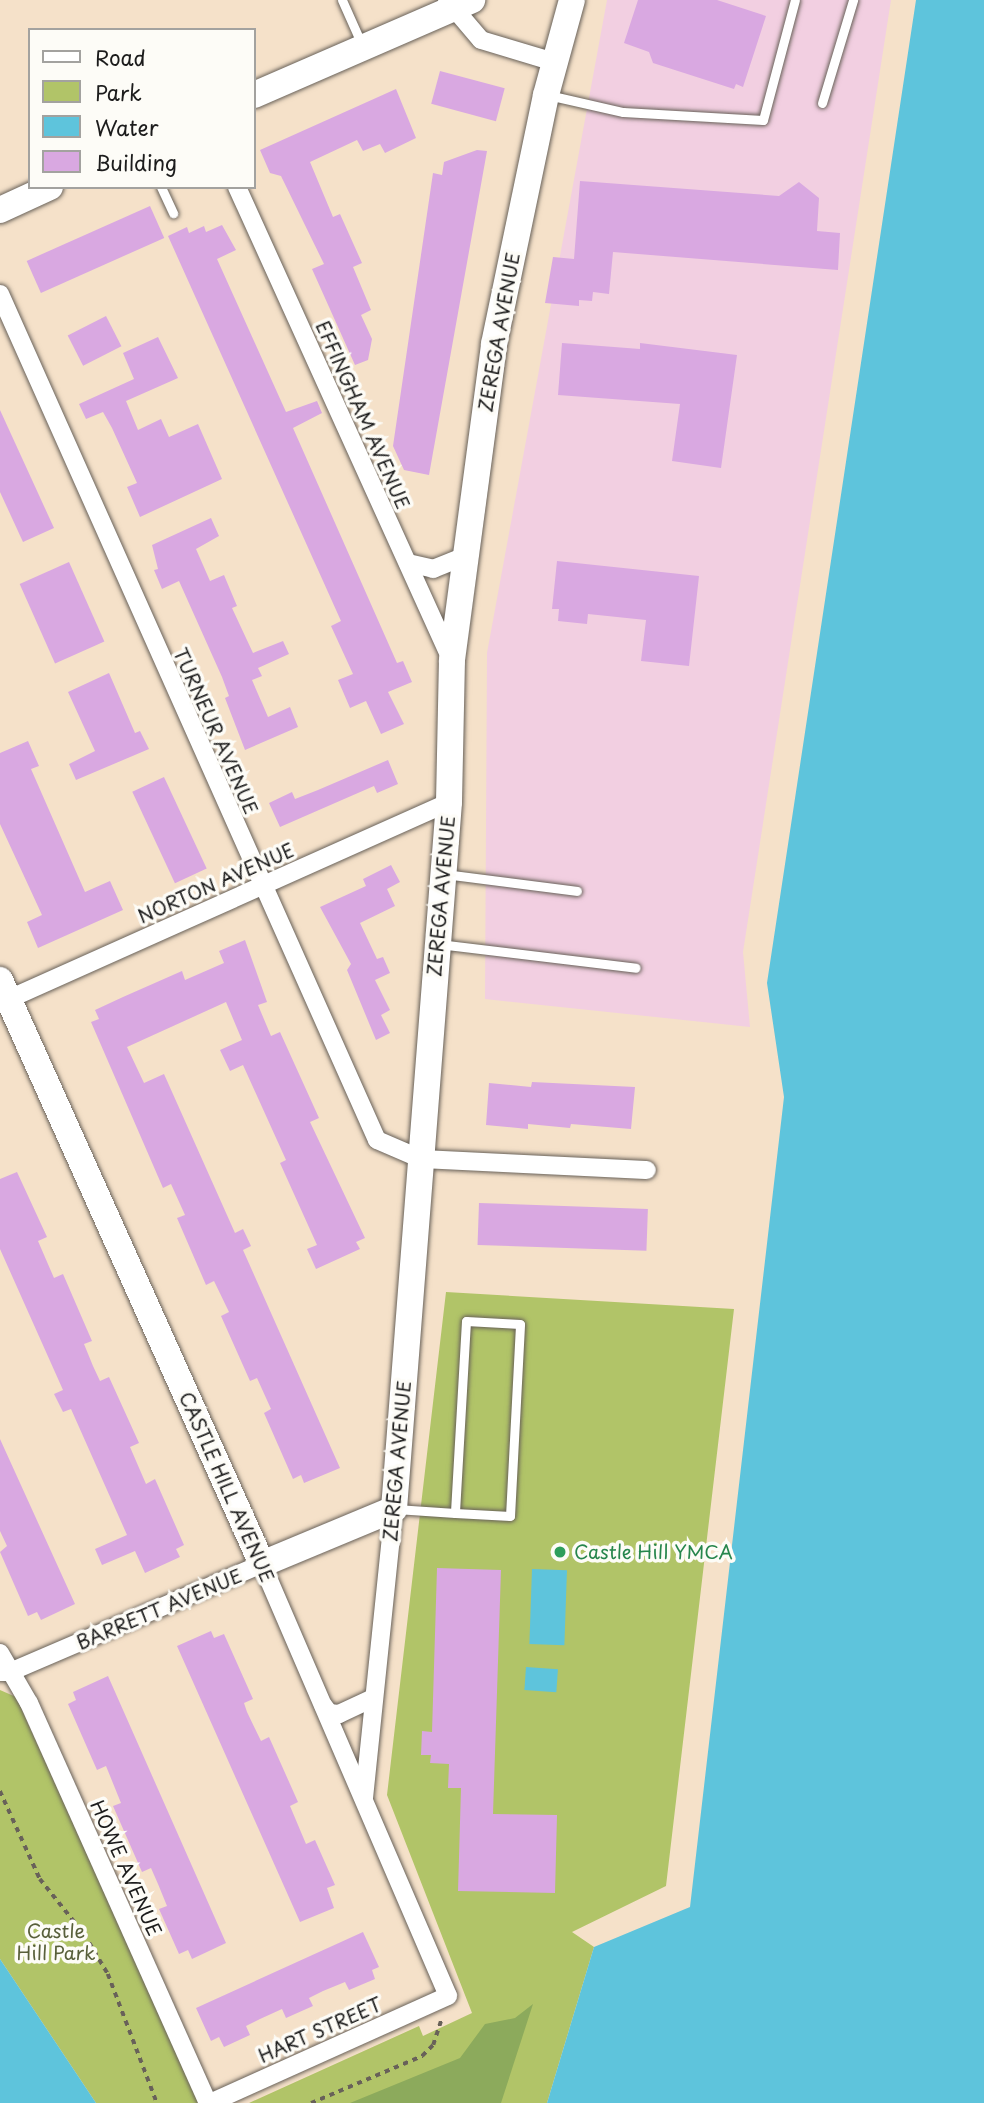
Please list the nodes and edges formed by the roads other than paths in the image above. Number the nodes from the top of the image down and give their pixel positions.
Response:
1 (342, 0) edge
2 (572, 0) edge
3 (795, 0) edge
4 (853, 0) edge
5 (457, 3) edge
6 (362, 47) junction
7 (554, 62) junction
8 (256, 94) edge
9 (546, 95) junction
10 (821, 103) dead end
11 (46, 189) edge
12 (161, 189) edge
13 (238, 189) edge
14 (0, 210) edge
15 (173, 213) dead end
16 (0, 294) edge
17 (466, 556) junction
18 (408, 562) junction
19 (452, 660) junction
20 (449, 802) junction
21 (443, 874) junction
22 (262, 886) junction
23 (578, 891) dead end
24 (438, 943) junction
25 (636, 968) dead end
26 (3, 994) edge
27 (421, 1159) junction
28 (647, 1170) dead end
29 (394, 1509) junction
30 (455, 1513) junction
31 (262, 1564) junction
32 (0, 1653) edge
33 (5, 1672) edge
34 (374, 1698) junction
35 (323, 1705) junction
36 (364, 1800) junction
37 (448, 1996) joint
38 (209, 2103) edge

1 - 6 lane
2 - 7 street, ZEREGA AVENUE
3 - 9 lane
4 - 10 lane
5 - 6 street
5 - 7 street
6 - 8 street
7 - 9 street, ZEREGA AVENUE
9 - 17 street, ZEREGA AVENUE
11 - 14 street
12 - 15 lane
13 - 18 street, EFFINGHAM AVENUE
16 - 22 street, TURNEUR AVENUE
17 - 18 street
17 - 19 street, ZEREGA AVENUE
18 - 19 street, EFFINGHAM AVENUE
19 - 20 street, ZEREGA AVENUE
20 - 21 street, ZEREGA AVENUE
20 - 22 street, NORTON AVENUE
21 - 23 lane
21 - 24 street, ZEREGA AVENUE
22 - 26 street, NORTON AVENUE
22 - 27 street, TURNEUR AVENUE
24 - 25 lane
24 - 27 street, ZEREGA AVENUE
26 - 31 street, CASTLE HILL AVENUE
27 - 28 street
27 - 29 street, ZEREGA AVENUE
29 - 30 lane
29 - 31 street, BARRETT AVENUE
29 - 34 street, ZEREGA AVENUE
30 - 30 lane
31 - 33 street, BARRETT AVENUE
31 - 35 street, CASTLE HILL AVENUE
32 - 33 street, HOWE AVENUE
33 - 38 street, HOWE AVENUE
34 - 35 street
34 - 36 street, ZEREGA AVENUE
35 - 36 street, CASTLE HILL AVENUE
36 - 37 street, CASTLE HILL AVENUE
37 - 38 street, HART STREET

